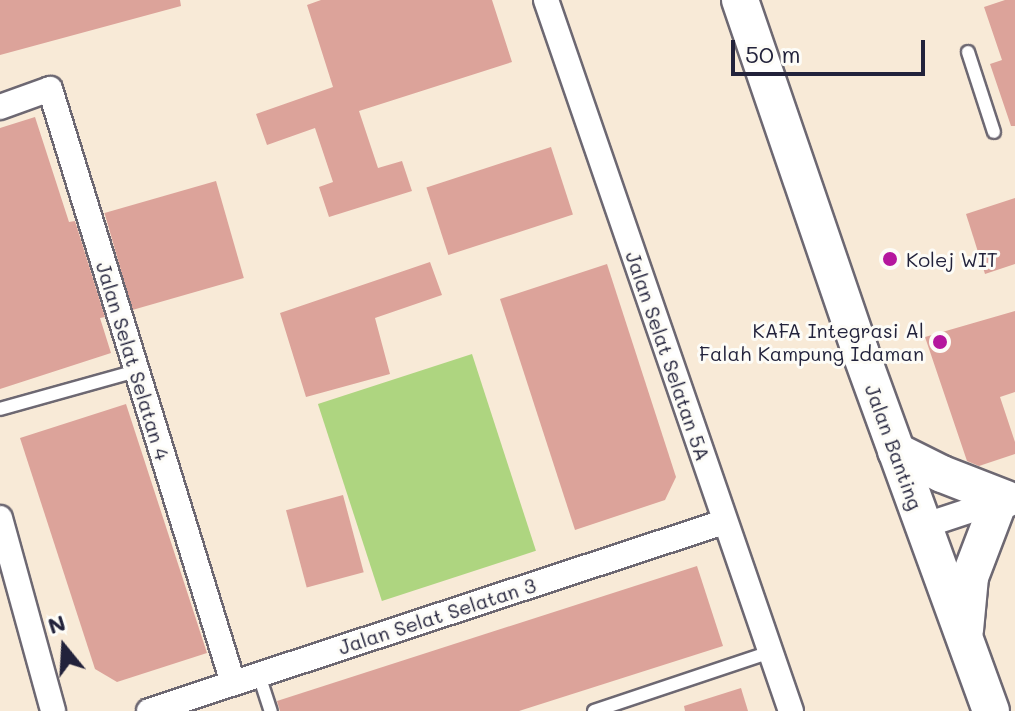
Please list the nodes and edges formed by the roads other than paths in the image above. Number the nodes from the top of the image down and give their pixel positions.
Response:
1 (546, 0) edge
2 (740, 0) edge
3 (968, 52) dead end
4 (0, 107) edge
5 (994, 132) dead end
6 (136, 371) junction
7 (0, 409) edge
8 (896, 451) junction
9 (1007, 499) edge
10 (0, 518) edge
11 (724, 522) junction
12 (923, 526) junction
13 (965, 645) junction
14 (770, 652) junction
15 (259, 675) junction
16 (233, 683) junction
17 (53, 711) edge
18 (149, 711) edge
19 (271, 711) edge
20 (594, 711) edge
21 (791, 711) edge
22 (991, 711) edge

1 - 11 street, Jalan Selat Selatan 5A
2 - 8 main road, Jalan Banting
3 - 5 lane
4 - 6 street, Jalan Selat Selatan 4
6 - 7 lane
6 - 16 street, Jalan Selat Selatan 4
8 - 9 main road
8 - 12 main road, Jalan Banting
9 - 12 street
9 - 13 main road
10 - 17 street
11 - 14 street, Jalan Selat Selatan 5A
11 - 15 street, Jalan Selat Selatan 3
12 - 13 main road, Jalan Banting
13 - 22 main road, Jalan Banting
14 - 20 lane
14 - 21 street, Jalan Selat Selatan 5A
15 - 16 street, Jalan Selat Selatan 3
15 - 19 lane
16 - 18 street, Jalan Selat Selatan 3

